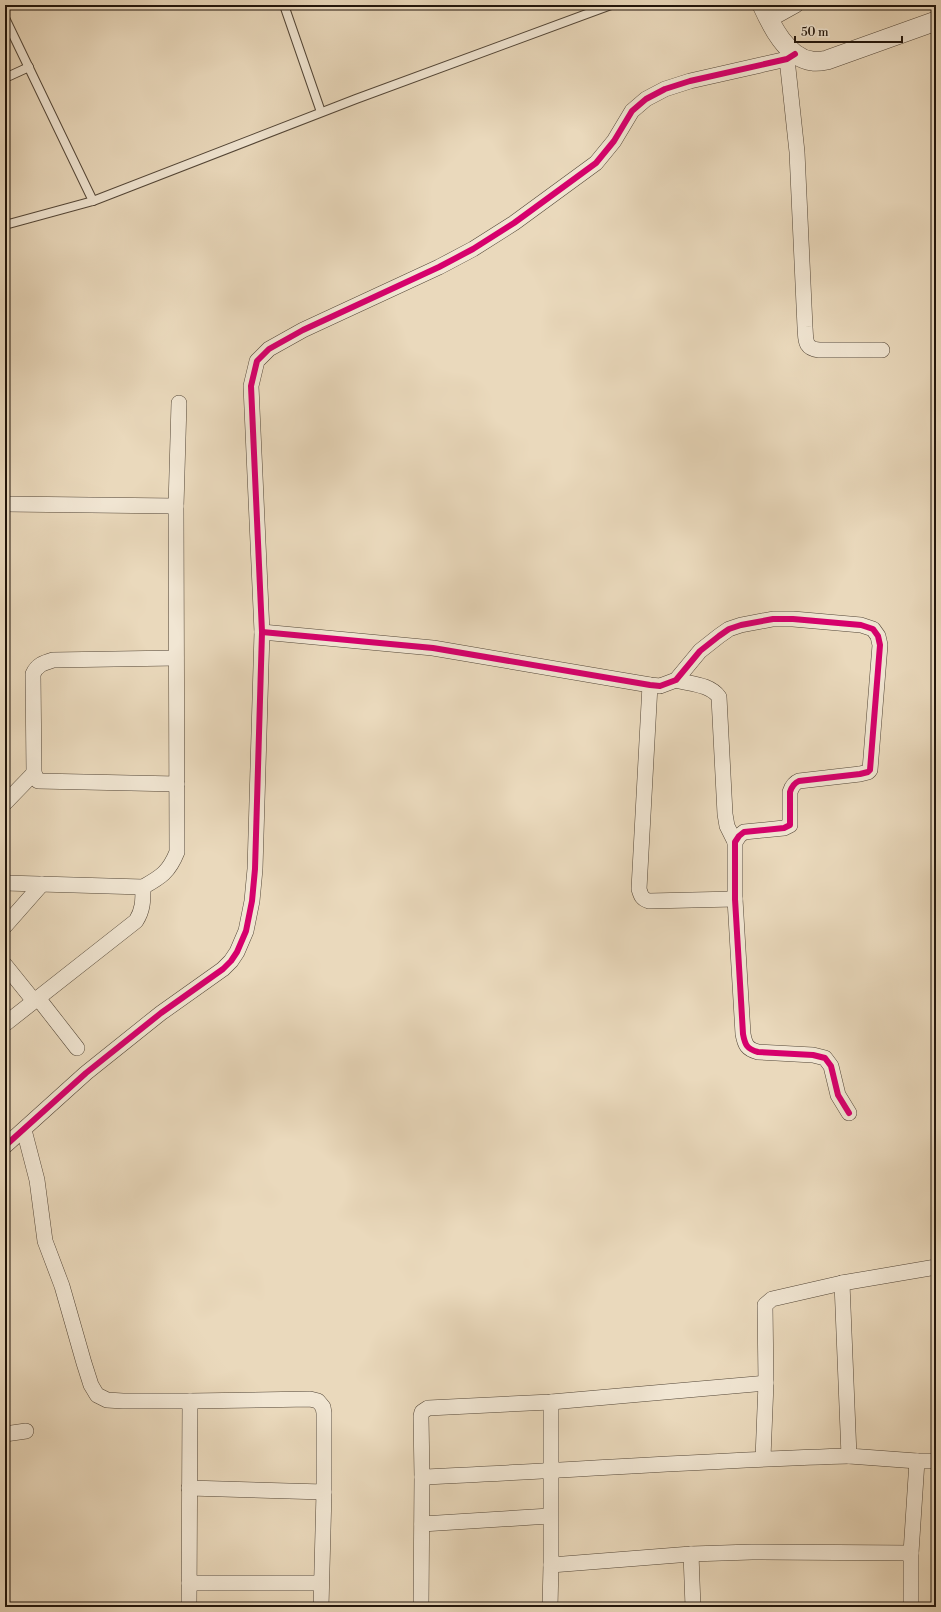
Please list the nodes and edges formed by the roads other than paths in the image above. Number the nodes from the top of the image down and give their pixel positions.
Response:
1 (284, 5) edge
2 (611, 5) edge
3 (796, 5) edge
4 (591, 8) edge
5 (5, 18) edge
6 (936, 21) edge
7 (779, 35) edge
8 (29, 67) junction
9 (5, 78) edge
10 (321, 112) junction
11 (94, 201) junction
12 (5, 225) edge
13 (882, 350) dead end
14 (179, 403) dead end
15 (5, 504) edge
16 (176, 506) junction
17 (262, 632) junction
18 (176, 658) junction
19 (676, 680) junction
20 (650, 686) junction
21 (34, 773) junction
22 (177, 784) junction
23 (5, 803) edge
24 (735, 842) junction
25 (5, 884) edge
26 (42, 884) junction
27 (143, 887) junction
28 (735, 899) junction
29 (5, 926) edge
30 (5, 965) edge
31 (36, 1000) junction
32 (5, 1024) edge
33 (77, 1048) dead end
34 (849, 1114) dead end
35 (24, 1130) junction
36 (5, 1146) edge
37 (936, 1267) edge
38 (842, 1283) junction
39 (766, 1383) junction
40 (190, 1401) junction
41 (550, 1402) junction
42 (26, 1431) dead end
43 (5, 1434) edge
44 (849, 1456) junction
45 (763, 1458) junction
46 (916, 1461) junction
47 (936, 1461) edge
48 (552, 1472) junction
49 (422, 1477) junction
50 (189, 1488) junction
51 (324, 1492) junction
52 (550, 1516) junction
53 (422, 1524) junction
54 (911, 1553) junction
55 (691, 1554) junction
56 (551, 1565) junction
57 (189, 1583) junction
58 (321, 1583) junction
59 (189, 1607) edge
60 (321, 1607) edge
61 (421, 1607) edge
62 (550, 1607) edge
63 (693, 1607) edge
64 (911, 1607) edge

1 - 10 lane
2 - 4 lane
3 - 7 street
4 - 10 lane
5 - 8 lane
6 - 7 street
7 - 13 street
7 - 17 street
8 - 9 lane
8 - 11 lane
10 - 11 lane
11 - 12 lane
14 - 16 street
15 - 16 street
16 - 18 street
17 - 20 street
17 - 35 street
18 - 21 street
18 - 22 street
19 - 20 street
19 - 24 street
19 - 24 street
20 - 28 street
21 - 22 street
21 - 23 street
22 - 27 street
24 - 28 street
25 - 26 street
26 - 27 street
26 - 29 street
27 - 31 street
28 - 34 street
30 - 31 street
31 - 32 street
31 - 33 street
35 - 36 street
35 - 40 street
37 - 38 street
38 - 39 street
38 - 44 street
39 - 41 street
39 - 45 street
40 - 50 street
40 - 51 street
41 - 48 street
41 - 49 street
42 - 43 street
44 - 45 street
44 - 46 street
45 - 48 street
46 - 47 street
46 - 54 street
48 - 49 street
48 - 52 street
49 - 53 street
50 - 51 street
50 - 57 street
51 - 58 street
52 - 53 street
52 - 56 street
53 - 61 street
54 - 55 street
54 - 64 street
55 - 56 street
55 - 63 street
56 - 62 street
57 - 58 street
57 - 59 street
58 - 60 street

